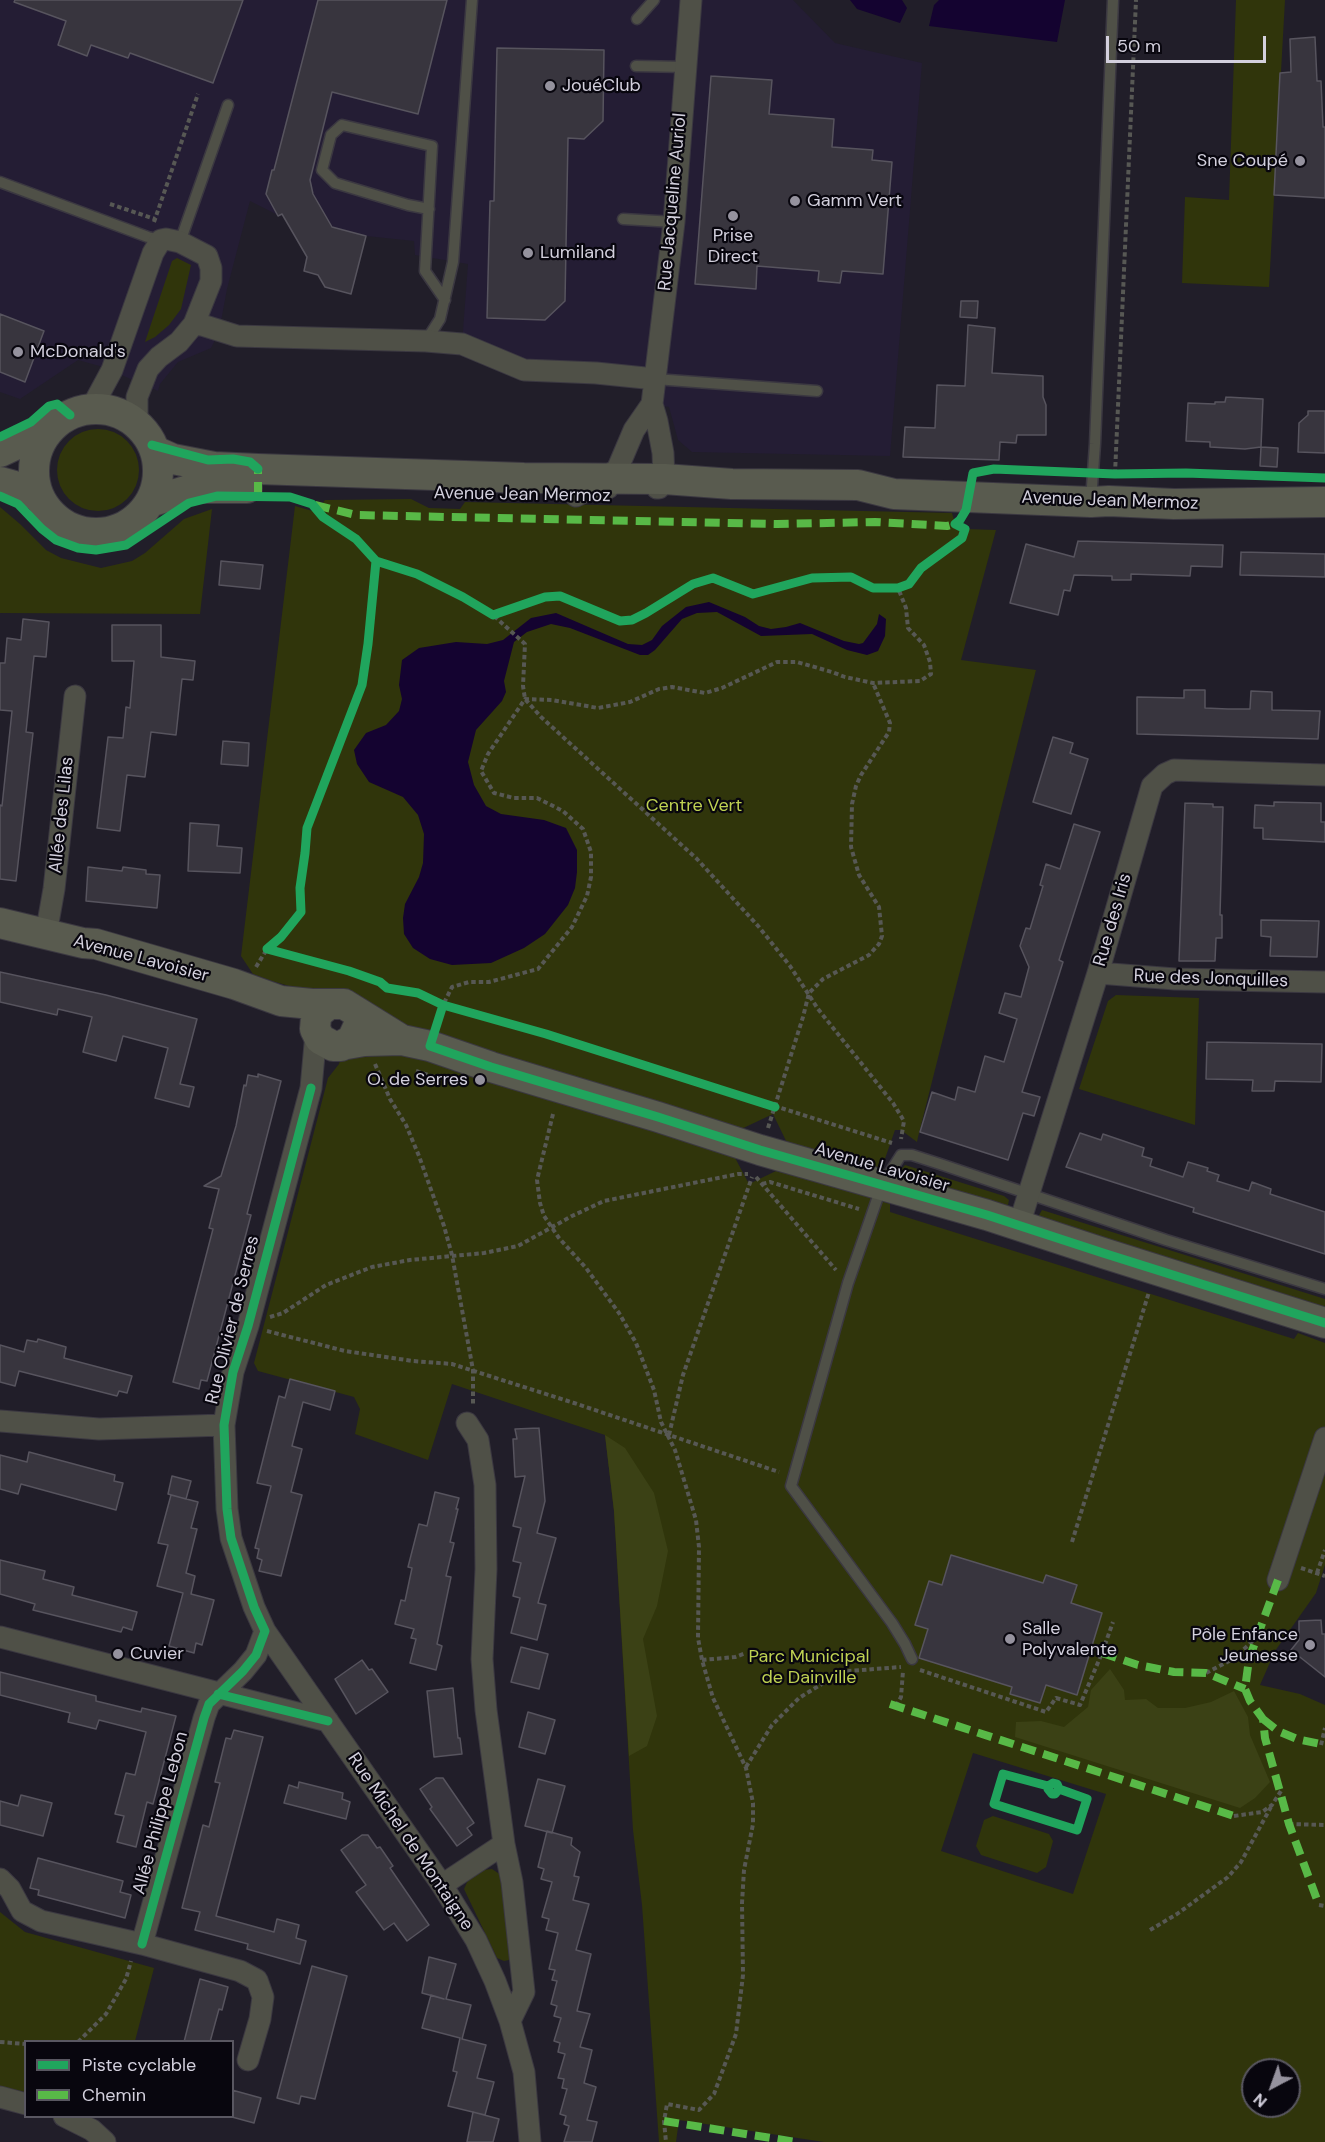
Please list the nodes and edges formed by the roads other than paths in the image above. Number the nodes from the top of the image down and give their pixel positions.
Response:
1 (472, 0) edge
2 (654, 0) edge
3 (691, 0) edge
4 (1113, 0) edge
5 (637, 20) dead end
6 (636, 66) dead end
7 (685, 67) junction
8 (228, 105) dead end
9 (0, 182) edge
10 (429, 209) junction
11 (623, 219) dead end
12 (674, 222) junction
13 (170, 241) junction
14 (445, 300) junction
15 (194, 324) junction
16 (426, 341) junction
17 (655, 379) junction
18 (817, 391) dead end
19 (652, 404) junction
20 (91, 409) junction
21 (137, 424) junction
22 (51, 428) junction
23 (155, 451) junction
24 (0, 452) edge
25 (601, 479) junction
26 (664, 479) junction
27 (0, 482) edge
28 (894, 494) junction
29 (576, 496) junction
30 (40, 498) junction
31 (150, 502) junction
32 (1090, 502) junction
33 (1325, 502) edge
34 (75, 696) dead end
35 (1325, 775) edge
36 (0, 923) edge
37 (46, 934) junction
38 (1098, 973) junction
39 (1325, 982) edge
40 (333, 1028) junction
41 (1028, 1195) junction
42 (877, 1199) junction
43 (1019, 1225) junction
44 (1325, 1289) edge
45 (1325, 1323) edge
46 (0, 1421) edge
47 (468, 1423) road end
48 (224, 1425) junction
49 (1325, 1437) edge
50 (1278, 1580) dead end
51 (265, 1631) junction
52 (0, 1637) edge
53 (912, 1659) dead end
54 (218, 1694) junction
55 (328, 1721) junction
56 (504, 1844) junction
57 (0, 1879) edge
58 (442, 1885) junction
59 (142, 1944) junction
60 (510, 2021) junction
61 (248, 2060) dead end
62 (0, 2097) edge
63 (24, 2103) edge
64 (68, 2118) edge
65 (105, 2142) edge
66 (530, 2142) edge

1 - 14 lane
2 - 5 lane
3 - 7 street, Rue Jacqueline Auriol
4 - 32 lane
6 - 7 lane
7 - 12 street, Rue Jacqueline Auriol
8 - 13 lane
9 - 13 lane
10 - 10 lane
10 - 14 lane
11 - 12 lane
12 - 17 street, Rue Jacqueline Auriol
13 - 15 street
13 - 20 street
14 - 16 lane
15 - 16 street
15 - 21 street
16 - 17 street
17 - 18 lane
17 - 19 street, Rue Jacqueline Auriol
19 - 25 street
19 - 26 street
20 - 21 main road
20 - 22 main road
21 - 23 main road
22 - 24 main road
22 - 30 main road
23 - 25 main road, Avenue Jean Mermoz
23 - 31 main road
25 - 26 main road, Avenue Jean Mermoz
26 - 28 main road, Avenue Jean Mermoz
26 - 29 street
27 - 30 main road
28 - 29 main road, Avenue Jean Mermoz
28 - 32 main road, Avenue Jean Mermoz
29 - 31 main road, Avenue Jean Mermoz
30 - 31 main road
32 - 33 main road, Avenue Jean Mermoz
34 - 37 street, Allée des Lilas
35 - 38 street, Rue des Iris
36 - 37 main road, Avenue Lavoisier
37 - 40 main road, Avenue Lavoisier
38 - 39 street, Rue des Jonquilles
38 - 41 street, Rue des Iris
40 - 42 main road, Avenue Lavoisier
40 - 48 street, Rue Olivier de Serres
41 - 42 lane
41 - 43 street, Rue des Iris
41 - 44 lane
42 - 43 main road, Avenue Lavoisier
42 - 53 lane
43 - 45 main road, Avenue Lavoisier
46 - 48 street
47 - 56 street
48 - 51 street, Rue Olivier de Serres
49 - 50 street
51 - 54 street, Allée Philippe Lebon
51 - 55 street, Rue Michel de Montaigne
52 - 54 street
54 - 55 street
54 - 59 street, Allée Philippe Lebon
55 - 58 street, Rue Michel de Montaigne
56 - 58 street
56 - 60 street
57 - 59 street
58 - 60 street, Rue Michel de Montaigne
59 - 61 street
60 - 66 street, Rue Michel de Montaigne
62 - 63 street
64 - 65 street

